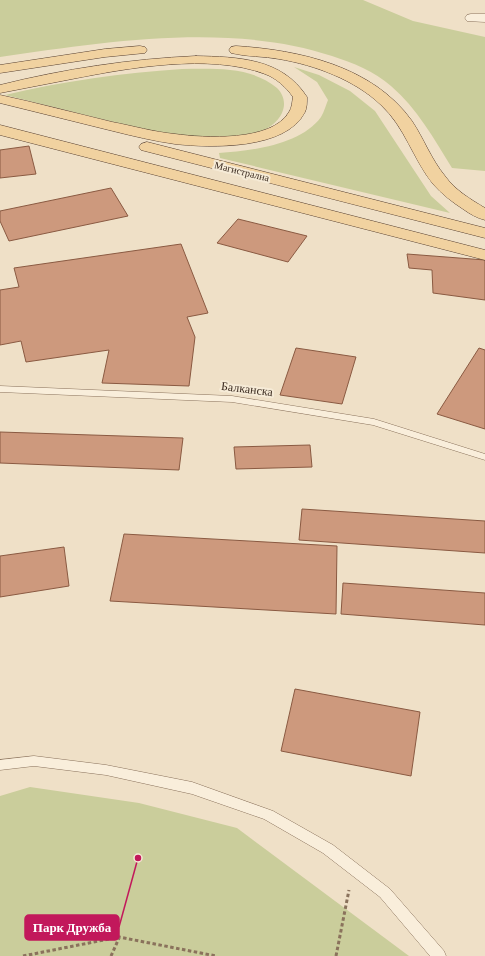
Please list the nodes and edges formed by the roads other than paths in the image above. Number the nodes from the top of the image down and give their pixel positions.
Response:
1 (471, 18) dead end
2 (485, 18) edge
3 (66, 59) junction
4 (0, 69) edge
5 (0, 75) edge
6 (0, 89) edge
7 (5, 104) edge
8 (0, 130) edge
9 (485, 215) edge
10 (485, 233) edge
11 (485, 255) edge
12 (0, 388) edge
13 (485, 457) edge
14 (0, 765) edge
15 (439, 956) edge

1 - 2 street
3 - 4 main road
3 - 5 main road
3 - 9 main road
6 - 7 main road
7 - 10 main road, Магистрална
8 - 11 main road
12 - 13 lane, Балканска
14 - 15 lane

